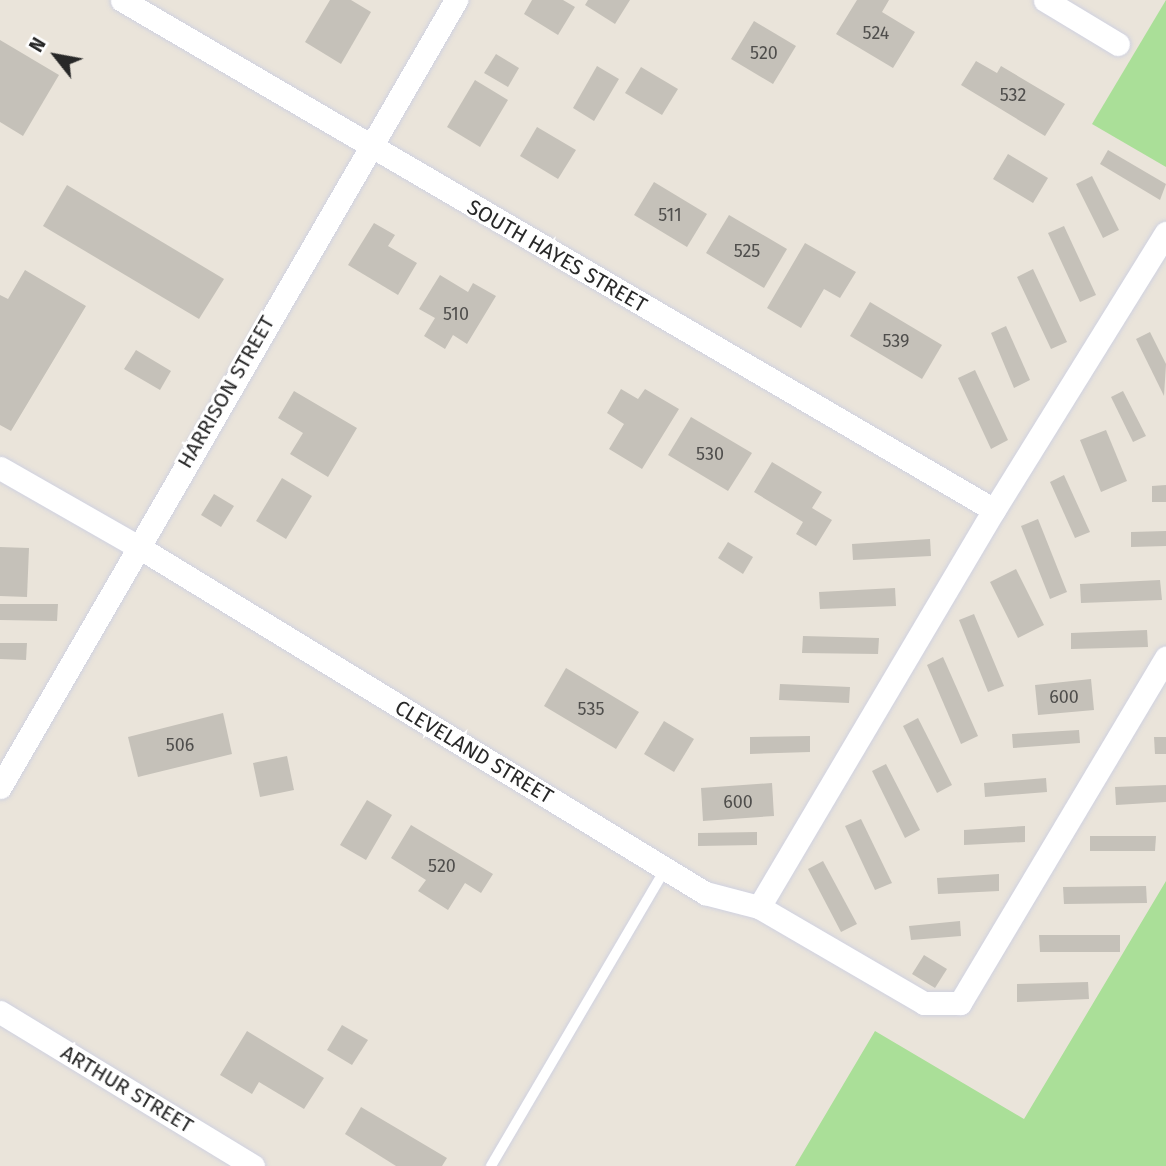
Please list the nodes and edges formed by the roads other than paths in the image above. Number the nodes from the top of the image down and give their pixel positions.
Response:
1 (122, 0) edge
2 (456, 0) edge
3 (1045, 0) edge
4 (1118, 44) dead end
5 (368, 146) junction
6 (1166, 233) edge
7 (0, 468) edge
8 (994, 510) junction
9 (137, 546) junction
10 (1166, 658) edge
11 (0, 787) edge
12 (665, 869) junction
13 (759, 907) junction
14 (0, 1012) edge
15 (253, 1166) edge
16 (491, 1166) edge

1 - 5 street, SOUTH HAYES STREET
2 - 5 street, HARRISON STREET
3 - 4 street
5 - 8 street, SOUTH HAYES STREET
5 - 9 street, HARRISON STREET
6 - 8 street
7 - 9 street, CLEVELAND STREET
8 - 13 street
9 - 11 street, HARRISON STREET
9 - 12 street, CLEVELAND STREET
10 - 13 street, CLEVELAND STREET
12 - 13 street, CLEVELAND STREET
12 - 16 lane
14 - 15 street, ARTHUR STREET

